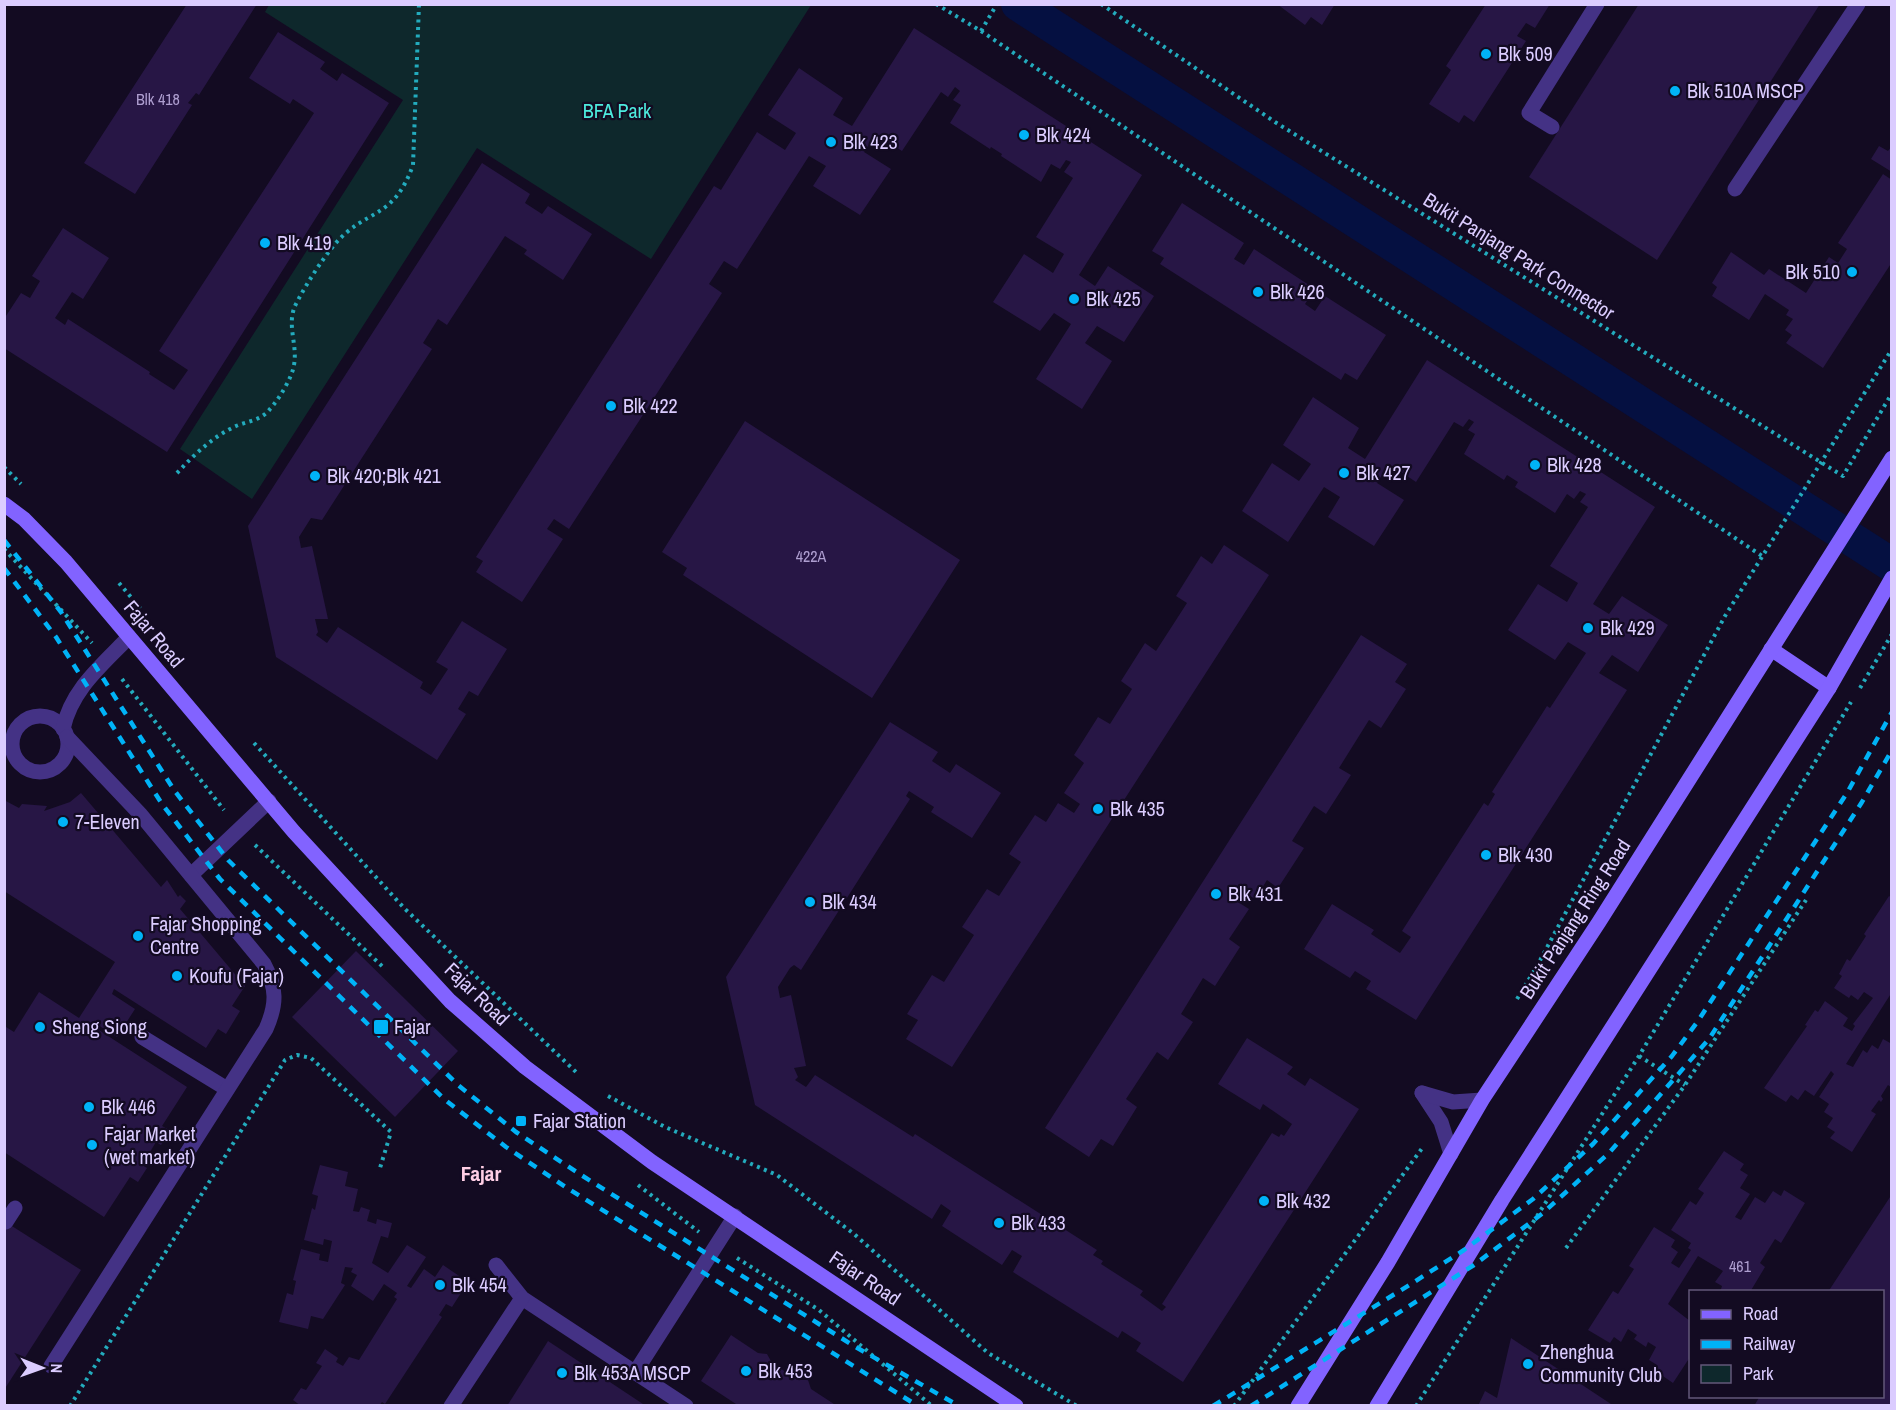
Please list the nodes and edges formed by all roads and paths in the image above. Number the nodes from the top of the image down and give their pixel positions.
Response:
1 (419, 4) edge
2 (936, 4) edge
3 (997, 4) edge
4 (1101, 4) edge
5 (1597, 4) edge
6 (1858, 4) edge
7 (981, 31) junction
8 (1552, 127) dead end
9 (1735, 189) dead end
10 (1892, 349) edge
11 (1892, 393) edge
12 (1892, 458) edge
13 (1821, 462) junction
14 (4, 467) edge
15 (177, 473) dead end
16 (28, 492) dead end
17 (4, 504) edge
18 (1762, 556) junction
19 (1892, 578) edge
20 (117, 582) dead end
21 (142, 612) dead end
22 (1892, 634) edge
23 (129, 637) junction
24 (1771, 649) junction
25 (1829, 688) junction
26 (252, 742) dead end
27 (268, 801) junction
28 (191, 875) junction
29 (1806, 900) dead end
30 (1513, 1005) dead end
31 (142, 1037) dead end
32 (1639, 1056) junction
33 (584, 1080) dead end
34 (1685, 1085) junction
35 (227, 1089) junction
36 (603, 1093) dead end
37 (1482, 1100) junction
38 (1442, 1122) junction
39 (1450, 1154) junction
40 (380, 1168) dead end
41 (15, 1208) dead end
42 (735, 1216) junction
43 (6, 1222) dead end
44 (1566, 1248) dead end
45 (496, 1265) dead end
46 (522, 1298) junction
47 (51, 1366) dead end
48 (636, 1371) junction
49 (70, 1406) edge
50 (451, 1406) edge
51 (686, 1406) edge
52 (1016, 1406) edge
53 (1077, 1406) edge
54 (1234, 1406) edge
55 (1298, 1406) edge
56 (1377, 1406) edge
57 (1416, 1406) edge

1 - 15 path
2 - 7 path
3 - 7 path
4 - 13 path, Bukit Panjang Park Connector
5 - 8 lane
6 - 9 lane
7 - 18 path
10 - 13 path
11 - 13 path, Bukit Panjang Park Connector
12 - 24 main road, Bukit Panjang Ring Road
13 - 18 path
14 - 16 path
17 - 23 main road, Fajar Road
18 - 30 path
19 - 25 main road
20 - 21 path
22 - 32 path
23 - 27 main road, Fajar Road
23 - 28 lane
24 - 25 main road
24 - 37 main road, Bukit Panjang Ring Road
25 - 56 main road
26 - 33 path
27 - 28 lane
27 - 42 main road, Fajar Road
28 - 35 lane
29 - 34 path
31 - 35 lane
32 - 34 path
32 - 57 path
34 - 44 path
35 - 47 lane
36 - 53 path
37 - 38 lane
37 - 39 main road, Bukit Panjang Ring Road
38 - 39 lane
38 - 54 path
39 - 55 main road, Bukit Panjang Ring Road
40 - 49 path
41 - 43 lane
42 - 48 lane
42 - 52 main road, Fajar Road
45 - 46 lane
46 - 48 lane
46 - 50 lane
48 - 51 lane

